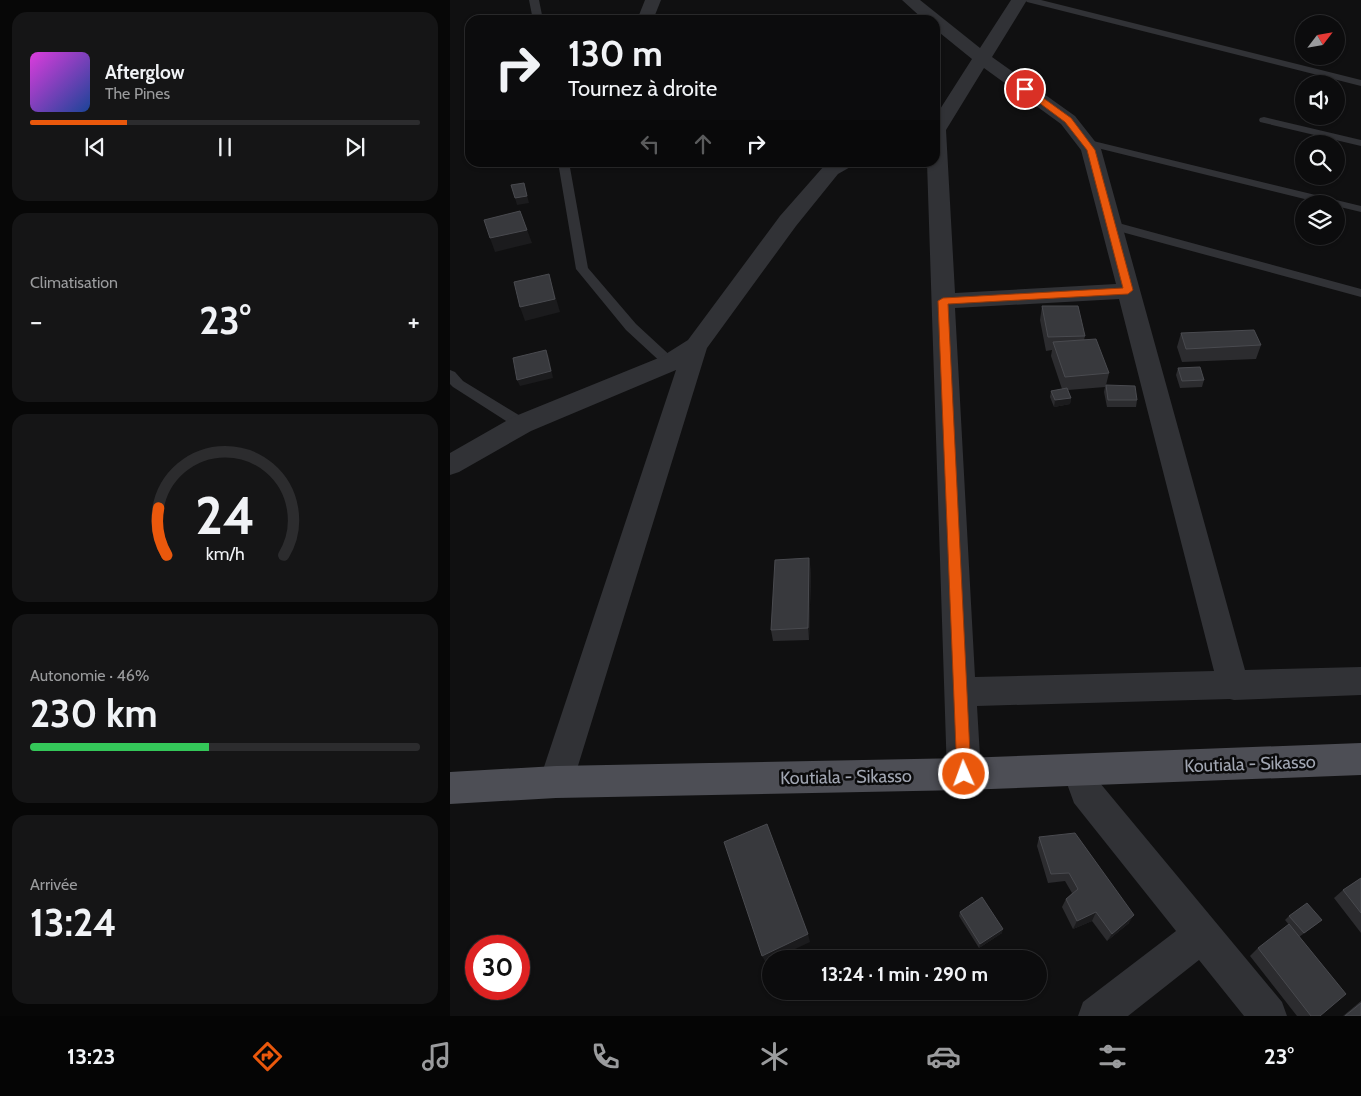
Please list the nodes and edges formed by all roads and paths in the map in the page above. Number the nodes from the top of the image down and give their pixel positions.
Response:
1 (534, 0) edge
2 (653, 0) edge
3 (910, 0) edge
4 (1019, 0) edge
5 (1030, 0) edge
6 (537, 15) edge
7 (647, 15) edge
8 (929, 15) edge
9 (940, 24) edge
10 (982, 58) junction
11 (1361, 83) edge
12 (1264, 120) dead end
13 (940, 122) edge
14 (1086, 142) junction
15 (1361, 143) edge
16 (564, 167) edge
17 (829, 167) edge
18 (937, 167) edge
19 (1361, 209) edge
20 (1111, 225) junction
21 (1128, 290) junction
22 (1361, 293) edge
23 (943, 301) junction
24 (696, 346) junction
25 (670, 363) junction
26 (450, 375) edge
27 (522, 424) junction
28 (450, 464) edge
29 (1361, 681) edge
30 (1234, 686) junction
31 (960, 692) junction
32 (1361, 759) edge
33 (1080, 770) junction
34 (964, 774) junction
35 (556, 782) junction
36 (450, 788) edge
37 (1202, 934) junction
38 (1097, 1016) edge
39 (1268, 1016) edge

1 - 6 lane
2 - 7 street
3 - 8 street
4 - 10 street
5 - 11 lane
9 - 10 street
10 - 13 street
10 - 14 street
12 - 15 lane
14 - 19 lane
14 - 20 street
16 - 25 lane
17 - 24 street
18 - 23 street
20 - 21 street
20 - 22 lane
21 - 23 street
21 - 30 street
23 - 31 street
24 - 25 street
24 - 35 street
25 - 27 street
26 - 27 lane
27 - 28 street
29 - 30 street
30 - 31 street
31 - 34 street
32 - 33 main road, Koutiala - Sikasso
33 - 34 main road, Koutiala - Sikasso
33 - 37 street
34 - 35 main road, Koutiala - Sikasso
35 - 36 main road, Koutiala - Sikasso
37 - 38 street
37 - 39 street

